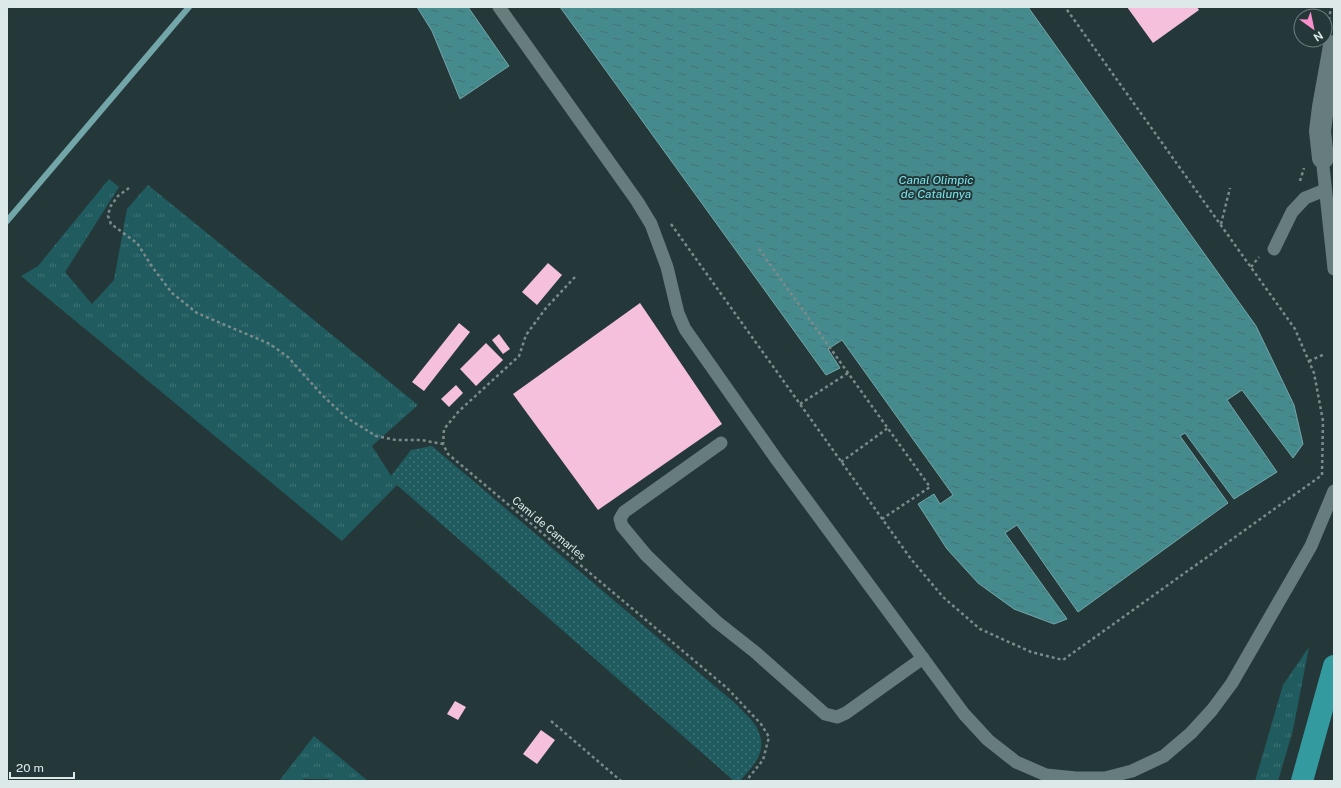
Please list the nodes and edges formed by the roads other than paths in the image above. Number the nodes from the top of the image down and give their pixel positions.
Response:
1 (499, 7) edge
2 (1334, 46) edge
3 (1334, 130) edge
4 (1323, 158) junction
5 (1325, 190) junction
6 (1274, 249) dead end
7 (1334, 269) edge
8 (721, 443) dead end
9 (1334, 491) edge
10 (923, 658) junction
11 (1334, 666) edge
12 (1302, 781) edge

1 - 10 lane
2 - 4 street
3 - 4 street
4 - 5 lane
5 - 6 lane
5 - 7 lane
8 - 10 lane
9 - 10 lane
11 - 12 highway

